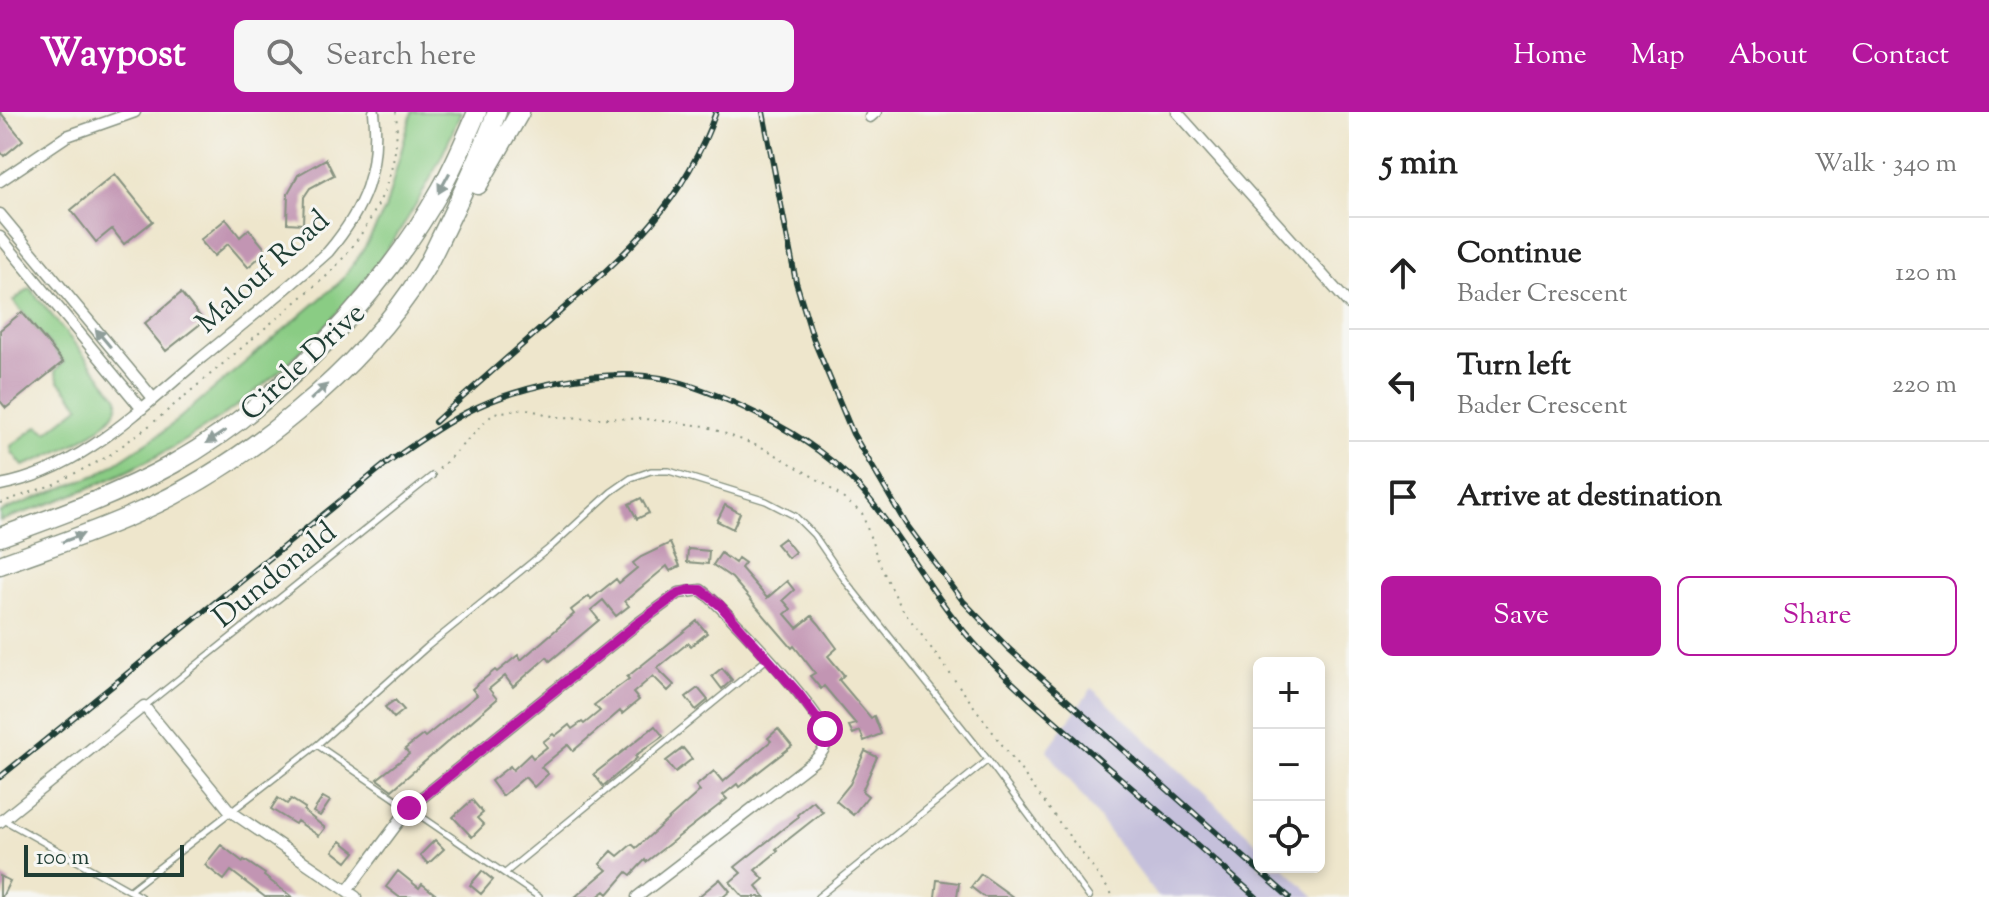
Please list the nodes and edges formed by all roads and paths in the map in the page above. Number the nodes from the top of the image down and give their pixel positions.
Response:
1 (135, 112) edge
2 (374, 112) edge
3 (477, 112) edge
4 (497, 112) edge
5 (520, 112) edge
6 (1177, 112) edge
7 (0, 181) edge
8 (0, 214) edge
9 (0, 237) edge
10 (423, 272) junction
11 (1349, 304) edge
12 (153, 398) junction
13 (142, 409) junction
14 (432, 476) joint
15 (0, 485) edge
16 (0, 537) edge
17 (0, 565) edge
18 (768, 658) junction
19 (144, 706) junction
20 (317, 745) junction
21 (988, 760) junction
22 (409, 808) junction
23 (230, 811) junction
24 (2, 821) edge
25 (505, 873) junction
26 (130, 890) junction
27 (352, 894) edge
28 (141, 897) edge
29 (539, 897) edge
30 (637, 897) edge
31 (818, 897) edge
32 (1089, 897) edge
33 (1114, 897) edge

1 - 7 street
2 - 12 street, Malouf Road
3 -> 16 highway, Circle Drive
4 - 10 highway, Circle Drive
5 - 10 highway
6 - 11 street
12 -> 8 street
9 - 13 street
17 -> 10 highway, Circle Drive
12 - 13 street, Malouf Road
13 - 15 street, Malouf Road
14 - 19 lane, Dundonald
14 - 33 path
18 - 22 street
18 - 25 lane
18 - 30 street
19 - 23 street
19 - 24 street
20 - 21 lane
20 - 22 lane
20 - 23 lane
21 - 31 lane
21 - 32 lane
22 - 25 lane
22 - 27 street
23 - 26 lane
23 - 27 street
24 - 26 lane
25 - 29 lane
26 - 28 lane

